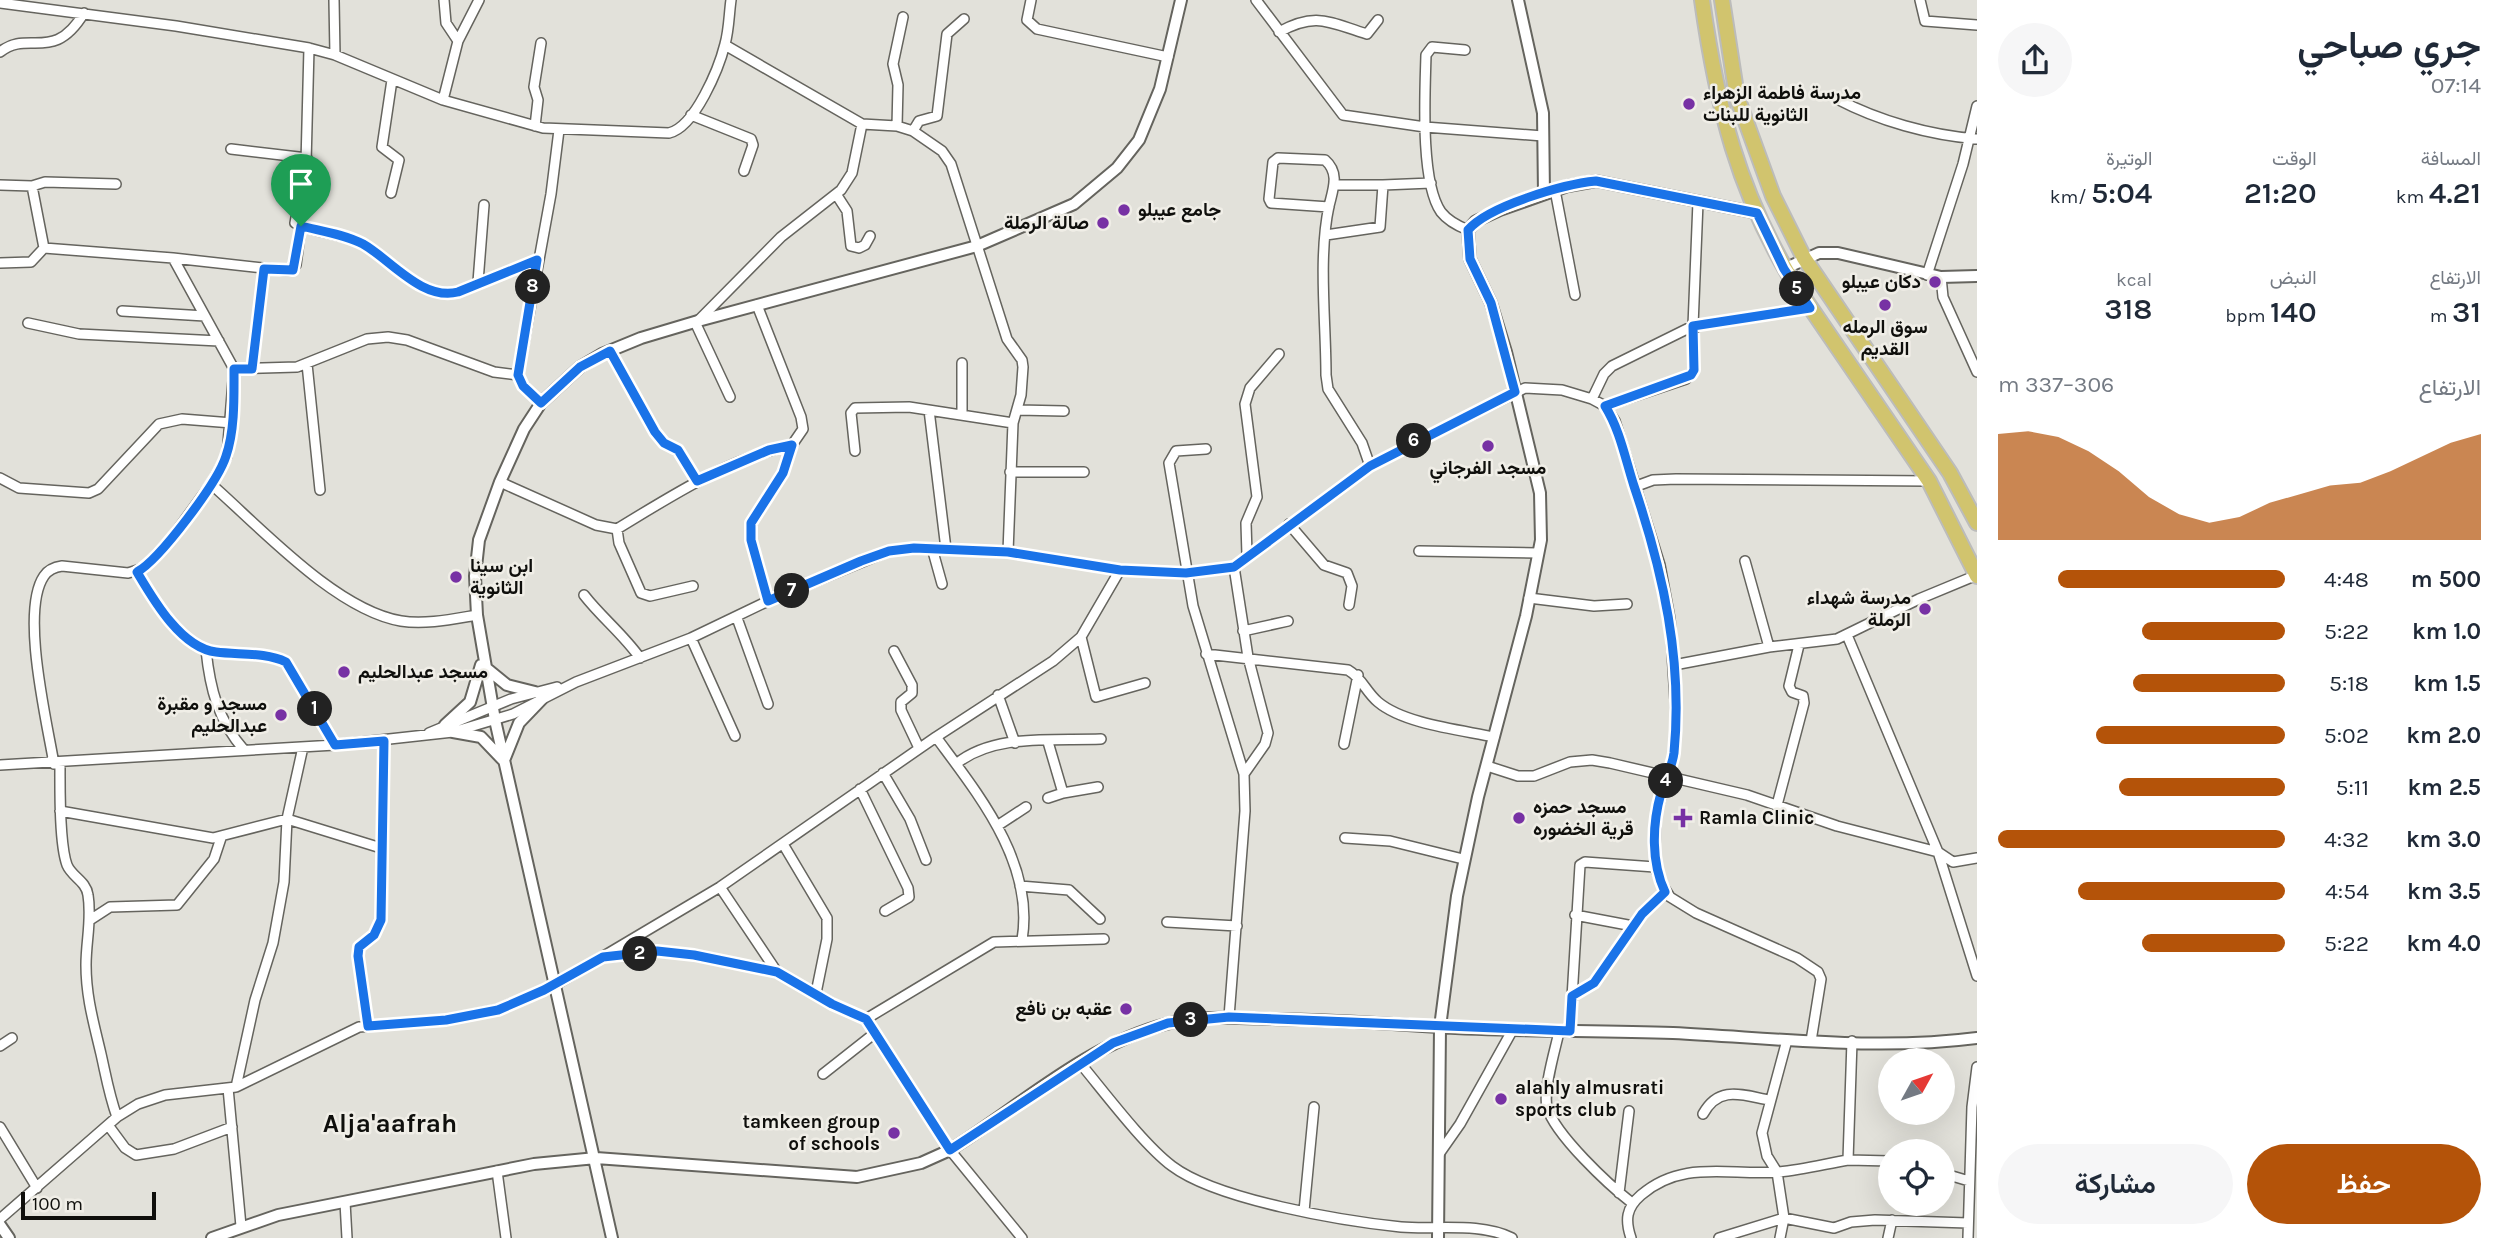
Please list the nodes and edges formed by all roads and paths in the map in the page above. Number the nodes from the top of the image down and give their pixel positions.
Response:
1 (334, 0) edge
2 (444, 0) edge
3 (479, 0) edge
4 (731, 0) edge
5 (1031, 0) edge
6 (1181, 0) edge
7 (1256, 0) edge
8 (1518, 0) edge
9 (1702, 0) edge
10 (1722, 0) edge
11 (1920, 0) edge
12 (0, 3) edge
13 (83, 13) junction
14 (903, 17) dead end
15 (964, 19) dead end
16 (1378, 20) dead end
17 (1977, 25) edge
18 (1279, 32) junction
19 (458, 41) junction
20 (541, 43) dead end
21 (725, 45) junction
22 (309, 48) junction
23 (1465, 50) dead end
24 (0, 52) edge
25 (335, 55) junction
26 (1168, 57) junction
27 (392, 80) junction
28 (1837, 99) dead end
29 (443, 100) junction
30 (1977, 106) edge
31 (691, 115) junction
32 (862, 124) junction
33 (536, 126) junction
34 (897, 126) junction
35 (1425, 127) junction
36 (559, 130) junction
37 (913, 131) junction
38 (1544, 136) junction
39 (1973, 138) edge
40 (231, 149) dead end
41 (307, 158) junction
42 (744, 171) dead end
43 (1431, 183) junction
44 (116, 184) dead end
45 (0, 185) edge
46 (1335, 185) junction
47 (1384, 185) junction
48 (32, 186) junction
49 (1549, 192) junction
50 (391, 193) dead end
51 (836, 194) junction
52 (1698, 202) junction
53 (484, 205) dead end
54 (1329, 207) junction
55 (1757, 213) junction
56 (301, 226) junction
57 (1468, 230) junction
58 (1326, 235) junction
59 (870, 236) dead end
60 (977, 246) junction
61 (44, 248) junction
62 (173, 258) junction
63 (1804, 258) junction
64 (537, 260) junction
65 (0, 263) edge
66 (264, 269) junction
67 (1784, 269) junction
68 (1927, 275) junction
69 (1977, 276) edge
70 (1941, 277) junction
71 (478, 282) junction
72 (1575, 295) dead end
73 (757, 305) junction
74 (1810, 308) junction
75 (122, 311) dead end
76 (205, 316) junction
77 (696, 321) junction
78 (28, 323) dead end
79 (1693, 326) junction
80 (219, 341) junction
81 (610, 351) junction
82 (1279, 354) dead end
83 (962, 363) dead end
84 (307, 364) junction
85 (234, 369) junction
86 (252, 369) junction
87 (1977, 372) edge
88 (518, 375) junction
89 (1515, 392) junction
90 (730, 397) dead end
91 (1592, 399) junction
92 (541, 403) junction
93 (1605, 406) junction
94 (929, 410) junction
95 (1018, 410) junction
96 (1065, 411) dead end
97 (962, 415) junction
98 (232, 423) junction
99 (1013, 424) junction
100 (792, 445) junction
101 (1206, 449) dead end
102 (855, 451) dead end
103 (1370, 466) junction
104 (1010, 472) junction
105 (1084, 472) dead end
106 (0, 478) edge
107 (697, 481) junction
108 (1929, 481) junction
109 (499, 482) junction
110 (211, 484) junction
111 (1634, 487) junction
112 (320, 490) dead end
113 (1977, 523) edge
114 (1289, 524) junction
115 (617, 529) junction
116 (932, 548) junction
117 (946, 549) junction
118 (1419, 551) dead end
119 (1008, 552) junction
120 (1538, 553) junction
121 (1247, 555) junction
122 (1745, 561) dead end
123 (1234, 567) junction
124 (1120, 570) junction
125 (137, 572) junction
126 (1186, 573) junction
127 (1977, 576) edge
128 (942, 584) dead end
129 (693, 586) dead end
130 (584, 595) dead end
131 (1530, 598) junction
132 (768, 601) junction
133 (1627, 604) dead end
134 (1349, 605) dead end
135 (477, 615) junction
136 (737, 618) junction
137 (1288, 621) dead end
138 (1243, 631) junction
139 (1847, 635) junction
140 (1081, 637) junction
141 (691, 638) junction
142 (1799, 645) junction
143 (1769, 647) junction
144 (206, 650) junction
145 (894, 651) dead end
146 (483, 652) junction
147 (1206, 654) junction
148 (1248, 657) junction
149 (640, 658) junction
150 (1674, 665) junction
151 (486, 668) junction
152 (1358, 676) junction
153 (1145, 683) dead end
154 (538, 695) junction
155 (998, 695) junction
156 (768, 704) dead end
157 (493, 707) junction
158 (495, 720) junction
159 (449, 728) junction
160 (735, 736) dead end
161 (936, 737) junction
162 (1494, 737) junction
163 (1101, 739) dead end
164 (384, 741) junction
165 (1048, 742) junction
166 (1015, 743) junction
167 (1344, 744) dead end
168 (335, 745) junction
169 (303, 747) junction
170 (919, 748) junction
171 (244, 750) junction
172 (505, 761) junction
173 (57, 763) junction
174 (956, 764) junction
175 (0, 765) edge
176 (1487, 766) junction
177 (883, 773) junction
178 (1244, 774) junction
179 (1667, 777) junction
180 (1098, 787) dead end
181 (860, 789) junction
182 (1063, 793) junction
183 (1048, 798) dead end
184 (1777, 805) junction
185 (1026, 807) dead end
186 (60, 811) junction
187 (288, 819) junction
188 (996, 826) junction
189 (221, 838) junction
190 (1345, 838) dead end
191 (783, 844) junction
192 (381, 848) junction
193 (1938, 852) junction
194 (1977, 858) edge
195 (1463, 859) junction
196 (926, 860) dead end
197 (1656, 867) junction
198 (1020, 886) junction
199 (720, 887) junction
200 (1665, 892) junction
201 (885, 911) dead end
202 (1575, 915) junction
203 (1100, 919) dead end
204 (90, 920) junction
205 (1167, 922) dead end
206 (1237, 926) junction
207 (1633, 926) junction
208 (1022, 940) junction
209 (1104, 940) dead end
210 (603, 957) junction
211 (777, 972) junction
212 (1977, 976) edge
213 (555, 985) junction
214 (816, 993) junction
215 (1572, 996) junction
216 (1229, 1017) junction
217 (866, 1019) junction
218 (368, 1026) junction
219 (1440, 1027) junction
220 (1512, 1031) junction
221 (1565, 1032) junction
222 (875, 1033) junction
223 (12, 1038) dead end
224 (1977, 1038) edge
225 (1787, 1040) junction
226 (1811, 1041) junction
227 (1852, 1041) junction
228 (0, 1046) edge
229 (1080, 1063) junction
230 (1977, 1067) edge
231 (823, 1074) dead end
232 (232, 1088) junction
233 (1769, 1100) junction
234 (1314, 1107) dead end
235 (1629, 1111) dead end
236 (1703, 1114) dead end
237 (117, 1117) junction
238 (108, 1125) junction
239 (0, 1127) edge
240 (232, 1127) junction
241 (1974, 1143) edge
242 (950, 1150) junction
243 (1439, 1154) junction
244 (596, 1158) junction
245 (1847, 1160) junction
246 (1878, 1161) edge
247 (497, 1171) junction
248 (1777, 1172) junction
249 (1955, 1177) edge
250 (1969, 1181) junction
251 (37, 1188) junction
252 (1619, 1194) junction
253 (345, 1202) junction
254 (1632, 1203) junction
255 (1304, 1211) junction
256 (1784, 1218) junction
257 (0, 1219) edge
258 (1892, 1220) junction
259 (1968, 1223) junction
260 (0, 1226) edge
261 (234, 1231) edge
262 (1438, 1233) edge
263 (9, 1238) edge
264 (212, 1238) edge
265 (347, 1238) edge
266 (506, 1238) edge
267 (612, 1238) edge
268 (1022, 1238) edge
269 (1512, 1238) edge
270 (1631, 1238) edge
271 (1719, 1238) edge
272 (1780, 1238) edge
273 (1888, 1238) edge
274 (1968, 1238) edge

1 - 25 street
2 - 19 street
3 - 19 street
4 - 21 street
5 - 26 street
6 - 26 street
7 - 18 street
8 - 38 street
9 - 55 main road
10 - 63 main road
11 - 17 street
12 - 13 street
13 - 22 street
13 - 24 street
14 - 34 street
15 - 37 street
16 - 18 street
18 - 35 street
19 - 29 street
20 - 33 street
21 - 31 street
21 - 32 street
22 - 25 street
22 - 41 street
23 - 35 street
25 - 27 street
26 - 60 street
27 - 29 street
27 - 50 street
28 - 39 street
29 - 33 street
30 - 39 street
31 - 36 street
31 - 42 street
32 - 34 street
32 - 51 street
33 - 36 street
34 - 37 street
35 - 38 street
35 - 43 street
36 - 64 street
37 - 60 street
38 - 49 street
39 - 68 street
40 - 41 street
41 - 56 street
43 - 47 street
43 - 57 street
44 - 48 street
45 - 48 street
46 - 47 street
46 - 54 street
46 - 54 street
47 - 58 street
48 - 61 street
49 - 52 street
49 - 57 street
49 - 72 street
51 - 59 street
51 - 77 street
52 - 55 street
52 - 79 street
53 - 71 street
54 - 58 street
55 - 67 main road
56 - 66 street
56 - 71 street
57 - 89 street
58 - 103 street
60 - 73 street
60 - 95 street
61 - 62 street
61 - 65 street
62 - 66 street
62 - 76 street
63 - 67 street
63 - 68 street
63 - 113 main road
64 - 71 street
64 - 88 street
66 - 86 street
67 - 74 main road
68 - 70 street
69 - 70 street
70 - 87 street
73 - 77 street
73 - 100 street
74 - 79 street
74 - 108 main road
75 - 76 street
76 - 80 street
77 - 81 street
77 - 90 street
78 - 80 street
79 - 91 street
79 - 93 street
80 - 85 street
81 - 92 street
81 - 107 street
82 - 121 street
83 - 97 street
84 - 86 street
84 - 88 street
84 - 112 street
85 - 86 street
85 - 98 street
88 - 92 street
89 - 91 street
89 - 103 street
89 - 120 street
91 - 93 street
92 - 109 street
93 - 111 street
94 - 97 street
94 - 102 street
94 - 117 street
95 - 96 street
95 - 99 street
97 - 99 street
98 - 106 street
98 - 110 street
99 - 104 street
100 - 107 street
100 - 132 street
101 - 126 street
103 - 114 street
104 - 105 street
104 - 119 street
107 - 115 street
108 - 111 street
108 - 127 main road
109 - 115 street
109 - 135 street
110 - 125 street
110 - 135 street
111 - 150 street
114 - 121 street
114 - 134 street
115 - 129 street
116 - 117 street
116 - 128 street
116 - 132 street
117 - 119 street
118 - 120 street
119 - 124 street
120 - 131 street
121 - 123 street
122 - 143 street
123 - 126 street
123 - 138 street
124 - 126 street
124 - 140 street
125 - 144 street
125 - 173 street
126 - 147 street
127 - 139 street
130 - 149 street
131 - 133 street
131 - 162 street
132 - 136 street
135 - 146 street
136 - 141 street
136 - 156 street
137 - 138 street
138 - 148 street
139 - 142 street
139 - 193 street
140 - 153 street
140 - 155 street
141 - 149 street
141 - 160 street
142 - 143 street
142 - 184 street
143 - 150 street
144 - 168 street
144 - 171 street
145 - 170 street
146 - 151 street
146 - 159 street
147 - 148 street
147 - 178 street
148 - 152 street
148 - 178 street
149 - 154 street
150 - 179 street
151 - 154 street
151 - 157 street
152 - 162 street
152 - 167 street
154 - 157 street
154 - 158 street
154 - 172 street
155 - 161 street
155 - 166 street
157 - 158 street
157 - 159 street
158 - 159 street
158 - 172 street
159 - 164 street
159 - 172 street
161 - 170 street
161 - 174 street
162 - 176 street
163 - 165 street
164 - 168 street
164 - 192 street
165 - 166 street
165 - 182 street
166 - 174 street
168 - 169 street
169 - 171 street
169 - 187 street
170 - 177 street
171 - 173 street
172 - 213 street
173 - 175 street
173 - 186 street
174 - 188 street
176 - 179 street
176 - 195 street
177 - 181 street
177 - 196 street
178 - 206 street
179 - 184 street
179 - 197 street
180 - 182 street
181 - 191 street
181 - 201 street
182 - 183 street
184 - 193 street
185 - 188 street
186 - 189 street
186 - 204 street
187 - 189 street
187 - 192 street
187 - 232 street
188 - 198 street
189 - 204 street
190 - 195 street
191 - 199 street
191 - 214 street
192 - 218 street
193 - 194 street
193 - 212 street
195 - 219 street
197 - 200 street
197 - 202 street
198 - 203 street
198 - 208 street
199 - 210 street
199 - 211 street
200 - 207 street
200 - 226 street
202 - 207 street
202 - 215 street
204 - 237 street
205 - 206 street
206 - 216 street
207 - 215 street
208 - 209 street
208 - 217 street
210 - 211 street
210 - 213 street
211 - 214 street
213 - 218 street
213 - 244 street
214 - 217 street
215 - 221 street
216 - 219 street
216 - 229 street
217 - 222 street
218 - 232 street
219 - 220 street
219 - 243 street
220 - 221 street
220 - 243 street
221 - 225 street
221 - 252 street
222 - 231 street
222 - 242 street
223 - 228 street
224 - 227 street
225 - 226 street
225 - 233 street
226 - 227 street
227 - 245 street
229 - 242 street
229 - 255 street
230 - 241 street
232 - 237 street
232 - 240 street
233 - 236 street
233 - 248 street
234 - 255 street
235 - 252 street
237 - 238 street
238 - 240 street
238 - 251 street
239 - 251 street
240 - 261 street
241 - 250 street
242 - 244 street
242 - 268 street
243 - 262 street
244 - 247 street
244 - 267 street
245 - 246 street
245 - 248 street
247 - 253 street
247 - 266 street
248 - 254 street
248 - 256 street
249 - 250 street
250 - 259 street
251 - 257 street
252 - 254 street
253 - 261 street
253 - 265 street
254 - 270 street
255 - 262 street
256 - 258 street
256 - 271 street
256 - 272 street
258 - 259 street
258 - 273 street
259 - 274 street
260 - 263 street
261 - 264 street
262 - 269 street

